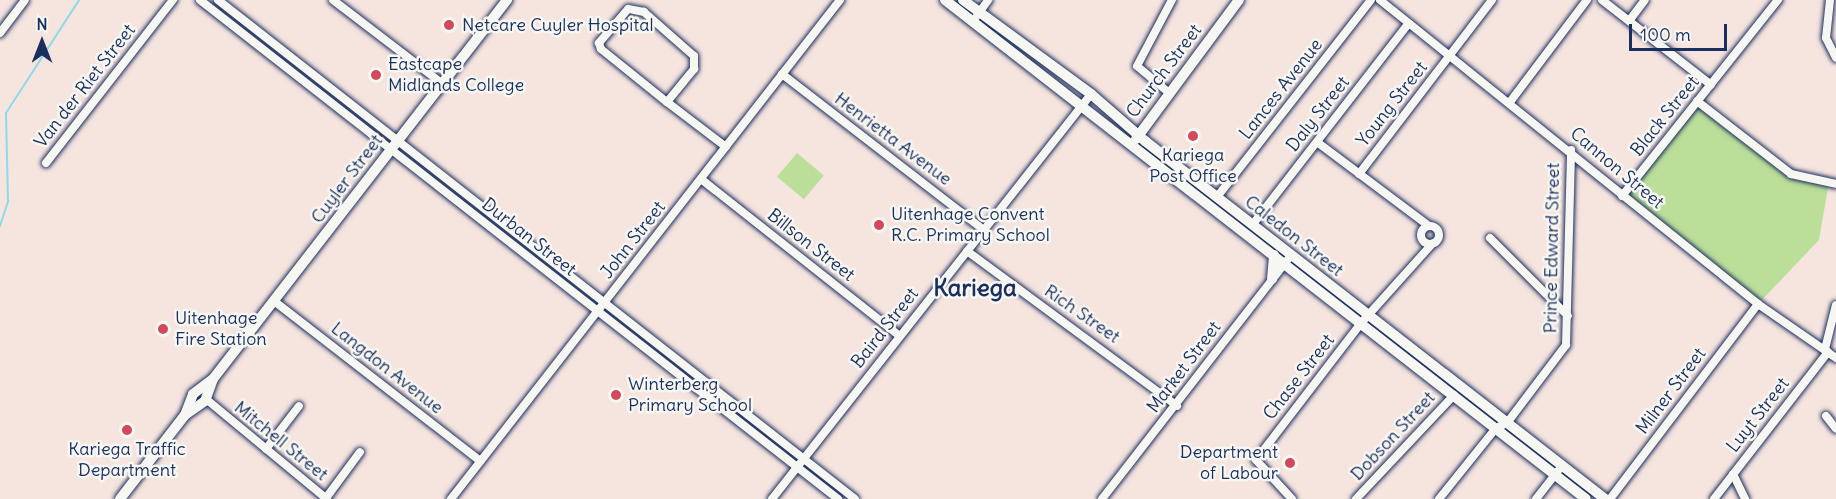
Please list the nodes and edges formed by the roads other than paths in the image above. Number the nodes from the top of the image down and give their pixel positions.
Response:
1 (25, 0) edge
2 (173, 0) edge
3 (200, 0) edge
4 (218, 0) edge
5 (333, 0) edge
6 (507, 0) edge
7 (840, 0) edge
8 (945, 0) edge
9 (963, 0) edge
10 (988, 0) edge
11 (1172, 0) edge
12 (1239, 0) edge
13 (1371, 0) edge
14 (1380, 0) edge
15 (1492, 0) edge
16 (1587, 0) edge
17 (1602, 0) edge
18 (1645, 0) edge
19 (1778, 0) edge
20 (1830, 0) edge
21 (976, 17) junction
22 (1629, 21) junction
23 (1409, 23) junction
24 (0, 33) edge
25 (1452, 55) junction
26 (1836, 58) edge
27 (782, 74) junction
28 (443, 84) junction
29 (1711, 85) junction
30 (1167, 92) junction
31 (1091, 94) junction
32 (1697, 101) junction
33 (667, 102) junction
34 (1510, 102) junction
35 (1082, 106) junction
36 (1137, 133) junction
37 (1120, 136) junction
38 (1317, 142) junction
39 (394, 145) junction
40 (726, 147) junction
41 (1139, 150) junction
42 (1571, 150) junction
43 (46, 163) dead end
44 (1359, 174) junction
45 (701, 179) junction
46 (1836, 184) edge
47 (1622, 196) junction
48 (1217, 197) junction
49 (1415, 218) junction
50 (1253, 224) junction
51 (1430, 226) junction
52 (984, 230) junction
53 (1422, 236) junction
54 (1491, 238) dead end
55 (1432, 244) junction
56 (967, 251) junction
57 (1274, 255) junction
58 (1288, 259) junction
59 (1419, 259) junction
60 (1272, 279) junction
61 (274, 301) junction
62 (605, 303) junction
63 (1758, 304) junction
64 (1836, 305) edge
65 (596, 311) junction
66 (1568, 316) junction
67 (1365, 319) junction
68 (900, 336) junction
69 (1826, 350) junction
70 (1836, 358) edge
71 (1454, 395) junction
72 (200, 399) junction
73 (299, 406) dead end
74 (1177, 406) junction
75 (1826, 416) dead end
76 (1507, 423) junction
77 (1496, 428) junction
78 (1836, 429) edge
79 (266, 449) junction
80 (360, 452) dead end
81 (804, 457) junction
82 (480, 461) junction
83 (796, 467) junction
84 (1559, 471) junction
85 (1733, 474) junction
86 (120, 499) edge
87 (326, 499) edge
88 (451, 499) edge
89 (772, 499) edge
90 (838, 499) edge
91 (855, 499) edge
92 (1102, 499) edge
93 (1292, 499) edge
94 (1356, 499) edge
95 (1439, 499) edge
96 (1536, 499) edge
97 (1586, 499) edge
98 (1607, 499) edge
99 (1714, 499) edge
100 (1745, 499) edge

1 - 24 street
2 - 43 street, Van der Riet Street
3 - 39 street, Durban Street
4 - 39 street, Durban Street
5 - 28 street
6 - 28 main road, Cuyler Street
7 - 27 street, John Street
8 - 21 main road, Caledon Street
9 - 21 main road, Caledon Street
10 - 21 street
11 - 30 street
12 - 30 main road, Church Street
13 - 48 street, Lances Avenue
14 - 23 street, Cannon Street
15 - 25 street, Young Street
16 - 34 street
17 - 22 street
18 - 22 street
19 - 29 street, Black Street
20 - 26 street
21 - 31 main road, Caledon Street
21 - 35 main road, Caledon Street
22 - 29 street
23 - 25 street, Cannon Street
23 - 38 street, Daly Street
25 - 34 street, Cannon Street
25 - 44 street, Young Street
27 - 40 street, John Street
27 - 52 street, Henrietta Avenue
28 - 39 main road, Cuyler Street
29 - 32 street, Black Street
30 - 36 main road, Church Street
31 - 35 street, Baird Street
31 - 36 main road, Caledon Street
32 - 46 street
32 - 47 street, Black Street
33 - 33 street
33 - 40 street
34 - 42 street, Cannon Street
35 - 37 main road, Caledon Street
35 - 52 street, Baird Street
36 - 37 main road
36 - 41 main road
36 - 48 main road, Caledon Street
37 - 41 main road, Caledon Street
38 - 44 street
38 - 50 street, Daly Street
39 - 61 main road, Cuyler Street
39 - 62 street, Durban Street
39 - 65 street, Durban Street
40 - 45 street, John Street
41 - 57 main road, Caledon Street
42 - 47 street, Cannon Street
42 - 66 street, Prince Edward Street
44 - 49 street
45 - 62 street, John Street
45 - 68 street, Billson Street
47 - 63 street, Cannon Street
48 - 50 main road, Caledon Street
49 - 51 street
49 - 53 street
50 - 58 main road, Caledon Street
51 - 53 street
51 - 55 street
52 - 56 street, Baird Street
53 - 55 street
53 - 59 street
54 - 66 street
55 - 59 street, Chase Street
56 - 68 street, Baird Street
56 - 74 street, Rich Street
57 - 58 main road, Caledon Street
57 - 60 main road
58 - 60 street, Market Street
58 - 67 main road, Caledon Street
59 - 67 street, Chase Street
60 - 74 street, Market Street
61 - 72 main road, Cuyler Street
61 - 82 street, Langdon Avenue
62 - 65 street, John Street
62 - 81 street, Durban Street
63 - 69 street, Cannon Street
63 - 98 street, Milner Street
64 - 69 street
65 - 82 street, John Street
65 - 83 street, Durban Street
66 - 76 street, Prince Edward Street
67 - 71 main road, Caledon Street
67 - 76 main road, Caledon Street
67 - 93 street, Chase Street
68 - 81 street, Baird Street
69 - 70 street, Cannon Street
69 - 85 street, Luyt Street
71 - 77 main road, Caledon Street
71 - 94 street, Dobson Street
72 - 79 street, Mitchell Street
72 - 86 main road, Cuyler Street
73 - 79 street
74 - 92 street, Market Street
75 - 78 street
76 - 77 street, Prince Edward Street
76 - 84 main road, Caledon Street
77 - 84 main road, Caledon Street
77 - 95 street
79 - 87 street, Mitchell Street
80 - 87 street
81 - 83 street, Baird Street
81 - 91 street, Durban Street
82 - 88 street, John Street
83 - 89 street, Baird Street
83 - 90 street, Durban Street
84 - 96 street
84 - 97 main road, Caledon Street
84 - 98 main road, Caledon Street
85 - 99 street, Luyt Street
85 - 100 street

